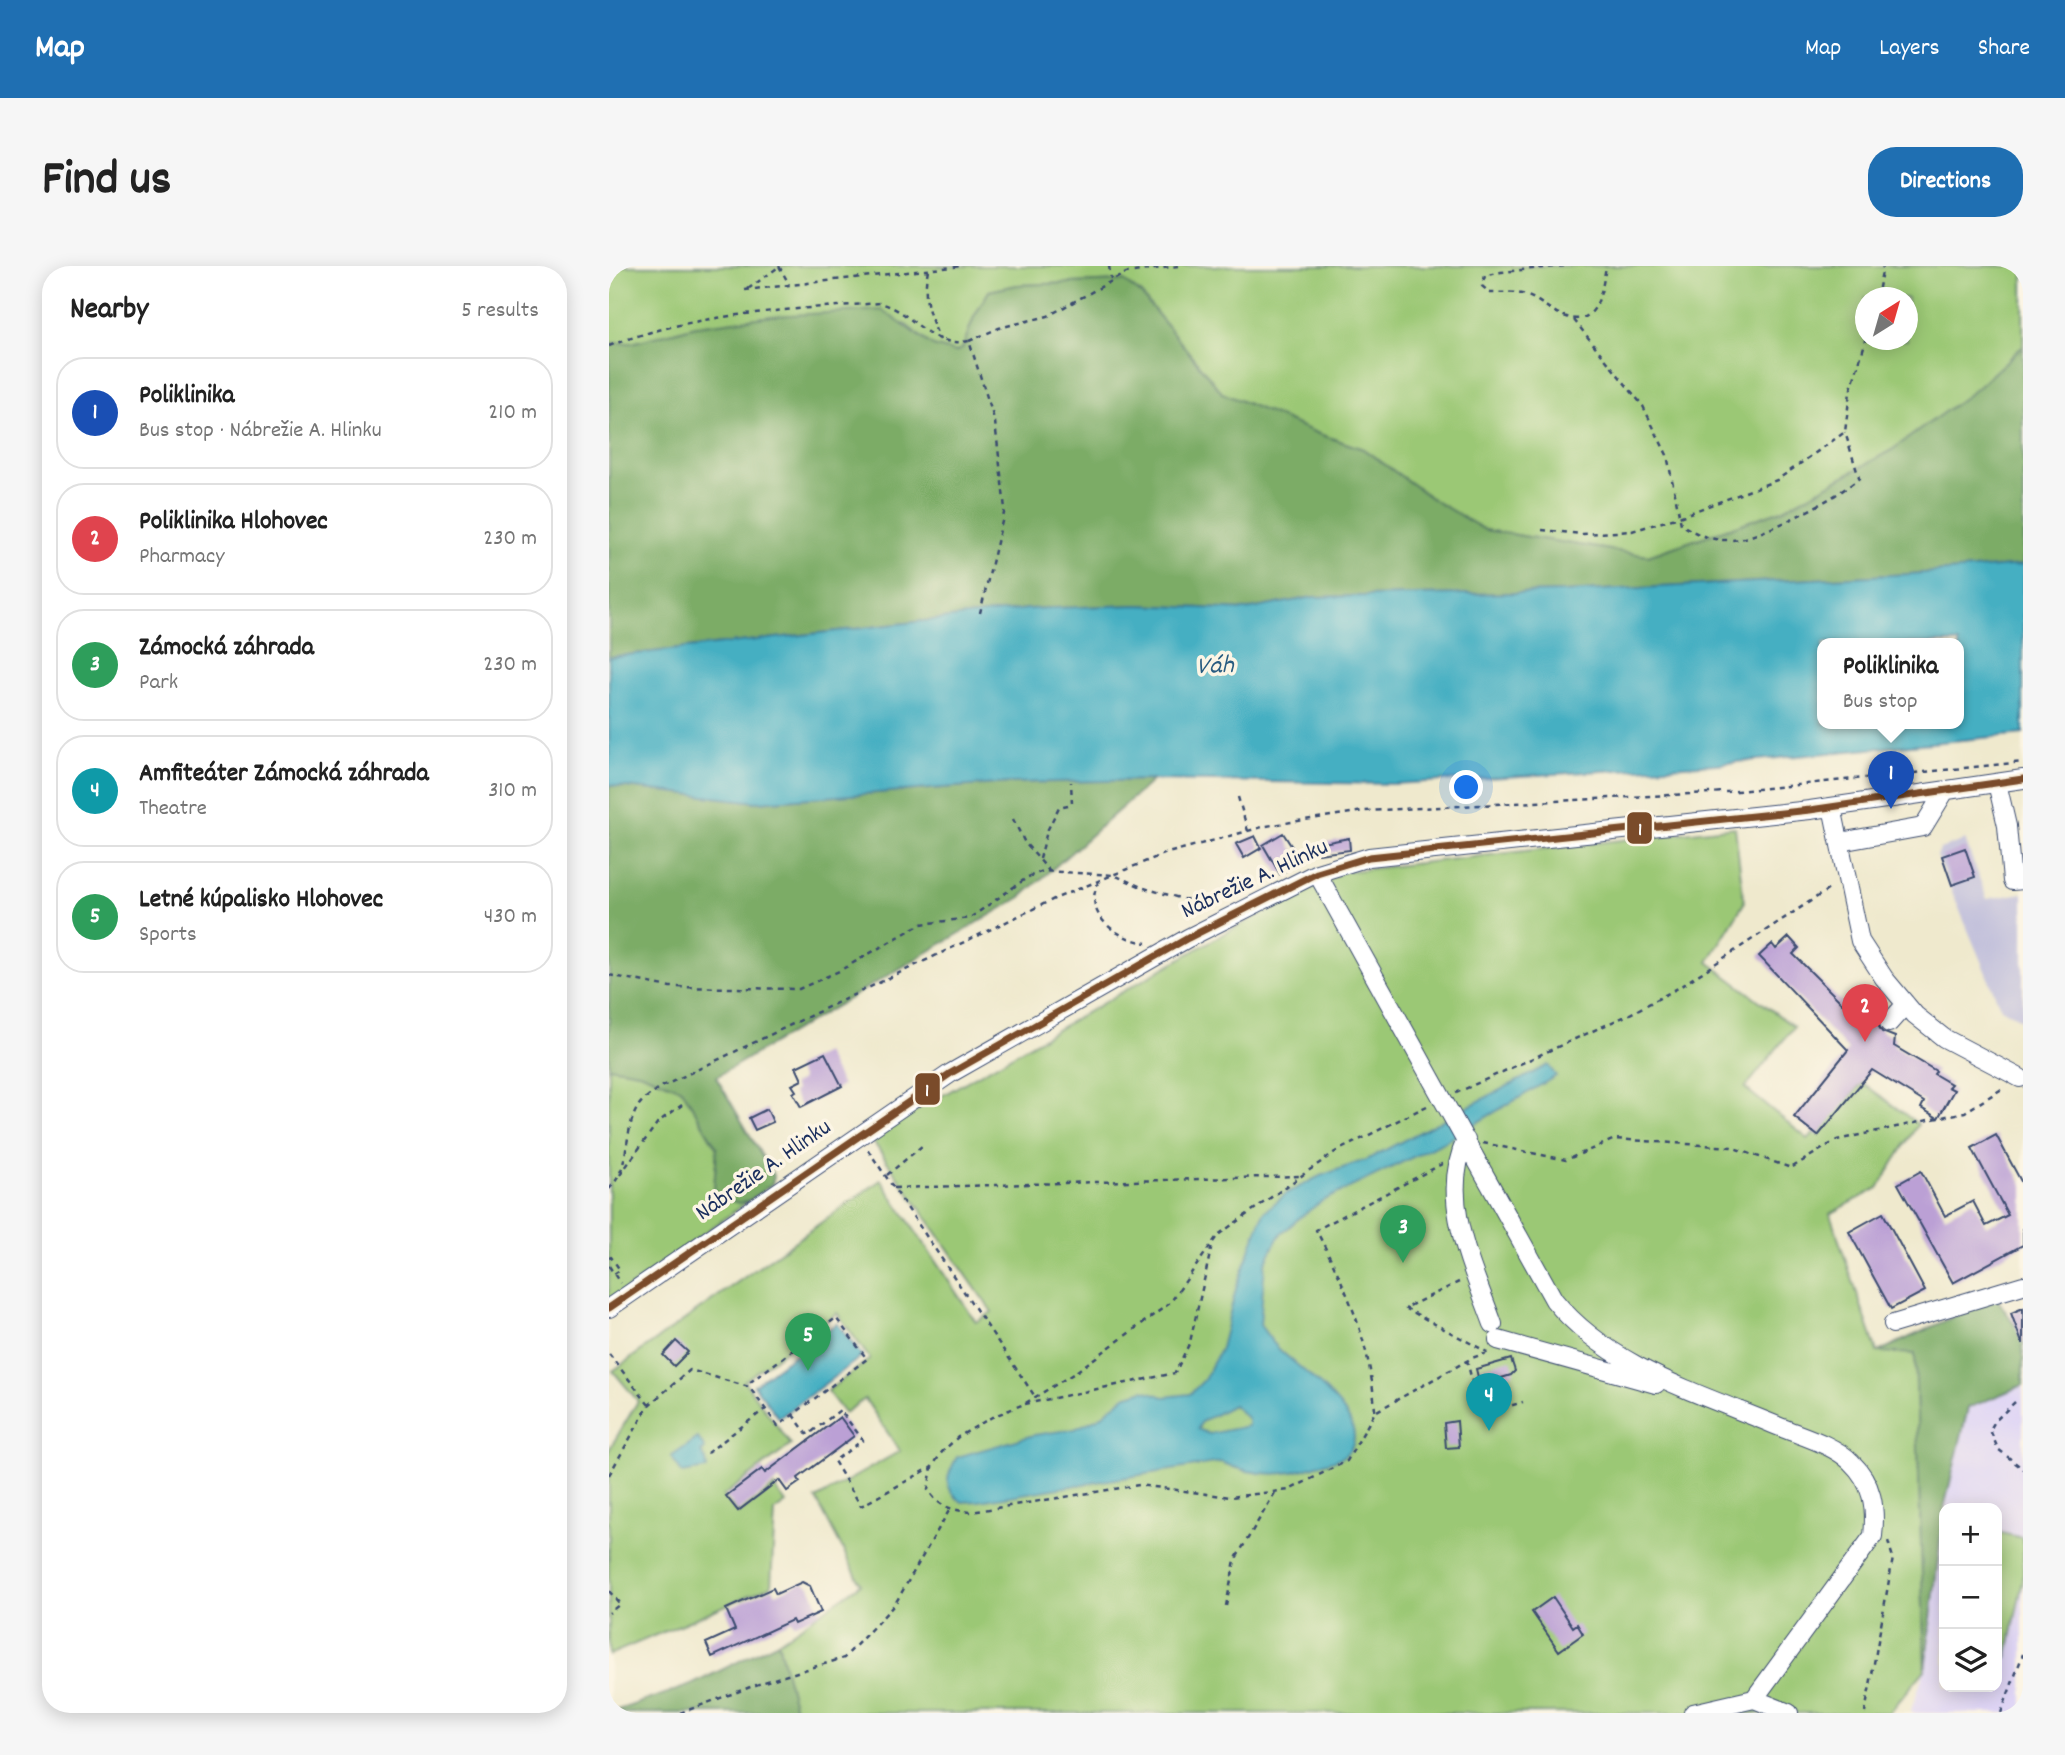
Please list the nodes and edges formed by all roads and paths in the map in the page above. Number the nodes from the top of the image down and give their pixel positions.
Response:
1 (780, 266) edge
2 (961, 266) edge
3 (1109, 266) edge
4 (1178, 266) edge
5 (1564, 266) edge
6 (1607, 266) edge
7 (1883, 266) edge
8 (928, 270) junction
9 (1111, 279) junction
10 (791, 286) junction
11 (1879, 287) edge
12 (1574, 320) junction
13 (940, 340) junction
14 (969, 341) junction
15 (609, 346) edge
16 (1863, 350) edge
17 (1845, 432) junction
18 (1679, 517) junction
19 (1542, 530) dead end
20 (980, 613) dead end
21 (2023, 762) edge
22 (2023, 779) edge
23 (1071, 782) dead end
24 (1997, 783) junction
25 (1945, 791) junction
26 (1238, 797) dead end
27 (1832, 807) junction
28 (1013, 819) dead end
29 (1248, 831) junction
30 (1840, 842) junction
31 (1040, 859) junction
32 (1051, 872) junction
33 (1317, 873) junction
34 (1114, 875) junction
35 (1847, 877) junction
36 (2023, 880) edge
37 (1099, 881) junction
38 (1248, 892) dead end
39 (1171, 948) junction
40 (609, 975) edge
41 (1906, 1004) junction
42 (1889, 1023) dead end
43 (2020, 1077) joint
44 (682, 1105) dead end
45 (1448, 1107) junction
46 (857, 1136) junction
47 (1463, 1143) junction
48 (922, 1146) dead end
49 (886, 1176) junction
50 (1301, 1176) junction
51 (616, 1181) junction
52 (894, 1188) junction
53 (609, 1189) edge
54 (1213, 1241) junction
55 (609, 1258) edge
56 (609, 1266) edge
57 (1475, 1274) junction
58 (2023, 1285) edge
59 (609, 1308) edge
60 (1893, 1324) dead end
61 (1493, 1342) junction
62 (609, 1354) edge
63 (1467, 1360) junction
64 (1681, 1385) junction
65 (745, 1386) junction
66 (1034, 1395) junction
67 (1523, 1402) dead end
68 (2015, 1402) dead end
69 (1024, 1404) junction
70 (649, 1405) junction
71 (765, 1409) junction
72 (1375, 1412) junction
73 (793, 1415) junction
74 (707, 1453) dead end
75 (932, 1467) junction
76 (2023, 1469) edge
77 (609, 1475) edge
78 (1276, 1491) junction
79 (950, 1509) junction
80 (1885, 1533) dead end
81 (609, 1591) edge
82 (1226, 1606) dead end
83 (609, 1613) edge
84 (2023, 1654) edge
85 (1754, 1699) junction
86 (680, 1713) edge
87 (1693, 1713) edge
88 (1789, 1713) edge
89 (1865, 1713) edge
90 (2001, 1713) edge

1 - 10 path
1 - 10 path
2 - 8 path
3 - 9 path
4 - 9 path
5 - 12 path
6 - 12 path
7 - 11 path
8 - 10 path
8 - 13 path
9 - 14 path
12 - 18 path
13 - 14 path
13 - 15 path
14 - 20 path
16 - 17 path
17 - 18 path
17 - 18 path
18 - 19 path
21 - 29 path
22 - 24 street, Nábrežie A. Hlinku
23 - 31 path
24 - 25 street, Nábrežie A. Hlinku
24 - 36 street
25 - 27 street, Nábrežie A. Hlinku
25 - 30 street
26 - 29 path
27 - 30 street
27 - 33 street, Nábrežie A. Hlinku
28 - 31 path
29 - 34 path
30 - 35 street
31 - 32 path
32 - 34 path
32 - 40 path
33 - 39 street, Nábrežie A. Hlinku
33 - 45 street
34 - 37 path
34 - 38 path
35 - 41 street
35 - 45 path
37 - 39 path
37 - 51 path
39 - 46 street, Nábrežie A. Hlinku
41 - 42 street
41 - 43 street
43 - 47 path
44 - 51 path
45 - 47 street
45 - 50 path
46 - 49 path
46 - 59 street, Nábrežie A. Hlinku
47 - 57 street
47 - 64 street
47 - 72 path
48 - 49 path
49 - 52 path
50 - 52 path
50 - 54 path
51 - 53 path
52 - 66 path
54 - 66 path
54 - 69 path
55 - 56 path
57 - 61 street
57 - 61 path
58 - 60 street
61 - 63 path
61 - 64 street
62 - 70 path
63 - 67 path
63 - 72 path
64 - 85 street
65 - 70 path
65 - 71 path
65 - 73 path
66 - 69 path
68 - 76 path
69 - 75 path
70 - 77 path
71 - 73 path
71 - 74 path
72 - 78 path
73 - 75 path
75 - 79 path
78 - 79 path
78 - 82 path
79 - 86 path
80 - 89 path
81 - 83 path
84 - 90 path
85 - 87 street
85 - 88 street

